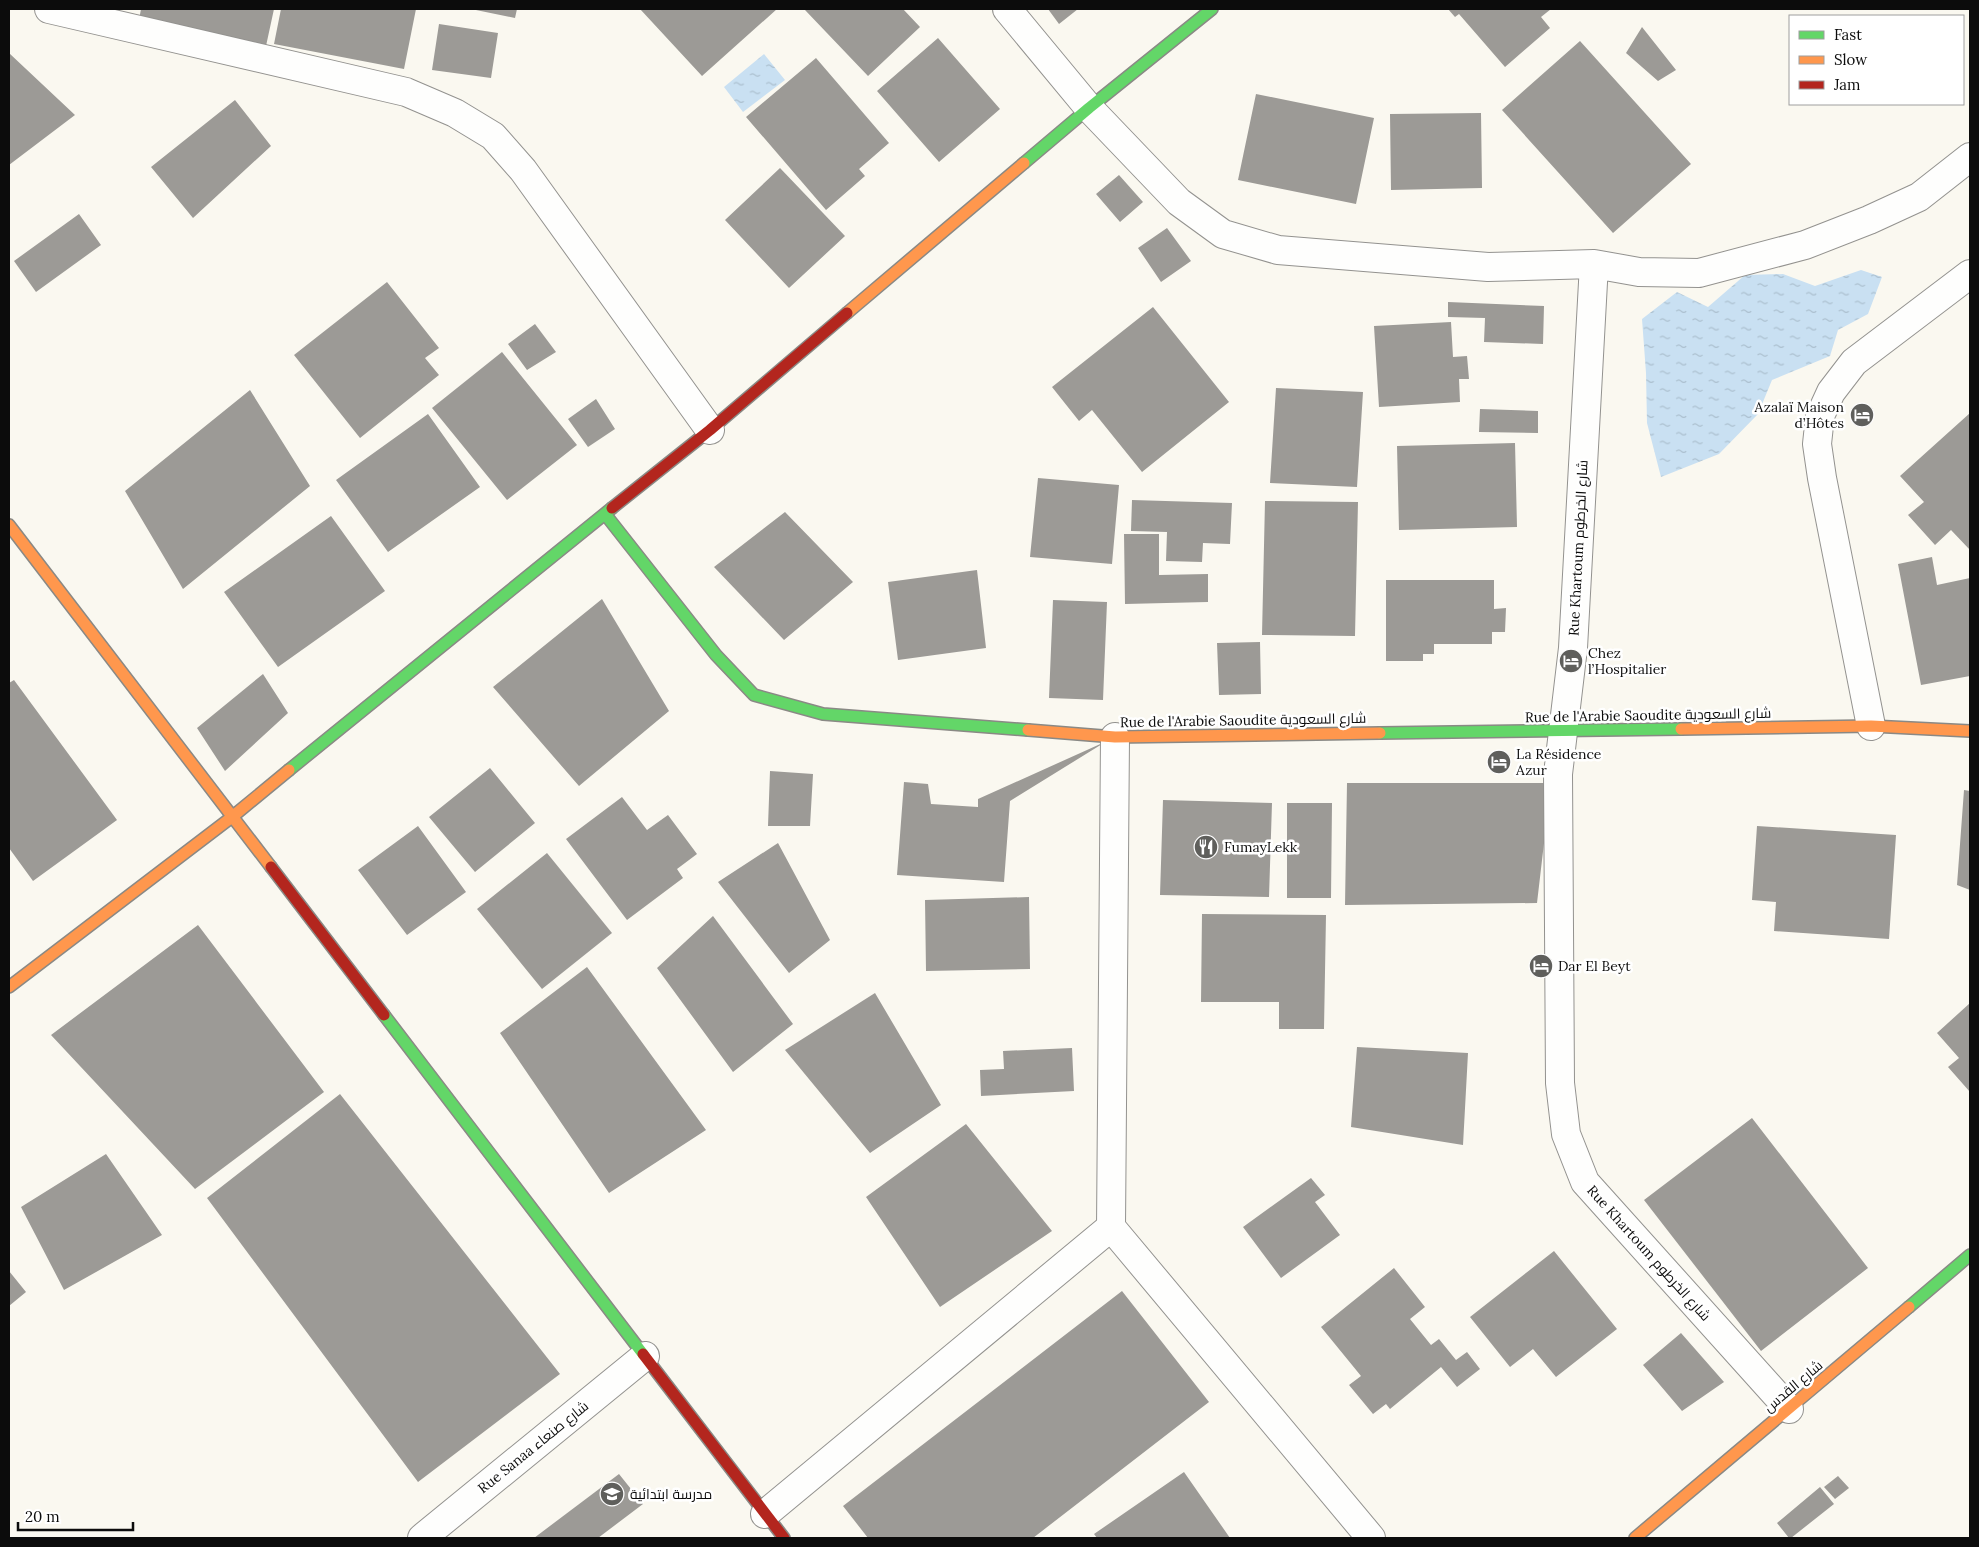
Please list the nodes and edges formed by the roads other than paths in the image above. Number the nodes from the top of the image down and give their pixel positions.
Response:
1 (49, 9) edge
2 (1007, 9) edge
3 (1212, 9) edge
4 (1088, 108) junction
5 (1970, 157) edge
6 (1594, 264) junction
7 (1970, 274) edge
8 (710, 430) junction
9 (605, 514) junction
10 (9, 525) edge
11 (1871, 726) junction
12 (1564, 731) junction
13 (1970, 731) edge
14 (1115, 737) junction
15 (232, 816) junction
16 (9, 987) edge
17 (1111, 1227) junction
18 (1970, 1255) edge
19 (645, 1356) junction
20 (1789, 1409) junction
21 (765, 1514) junction
22 (422, 1538) edge
23 (784, 1538) edge
24 (1371, 1538) edge
25 (1635, 1538) edge

1 - 8 street
2 - 4 street
3 - 4 street
4 - 6 street
4 - 8 street
5 - 6 street
6 - 12 street, Rue Khartoum شارع الخرطوم
7 - 11 street
8 - 9 street
9 - 14 street, Rue de l'Arabie Saoudite شارع السعودية
9 - 15 street
10 - 15 street
11 - 12 street, Rue de l'Arabie Saoudite شارع السعودية
11 - 13 street, Rue de l'Arabie Saoudite شارع السعودية
12 - 14 street, Rue de l'Arabie Saoudite شارع السعودية
12 - 20 street, Rue Khartoum شارع الخرطوم
14 - 17 street
15 - 16 street
15 - 19 street
17 - 21 street
17 - 24 street
18 - 20 street, شارع القدس
19 - 21 street
19 - 22 street, Rue Sanaa شارع صنعاء
20 - 25 street, شارع القدس
21 - 23 street

